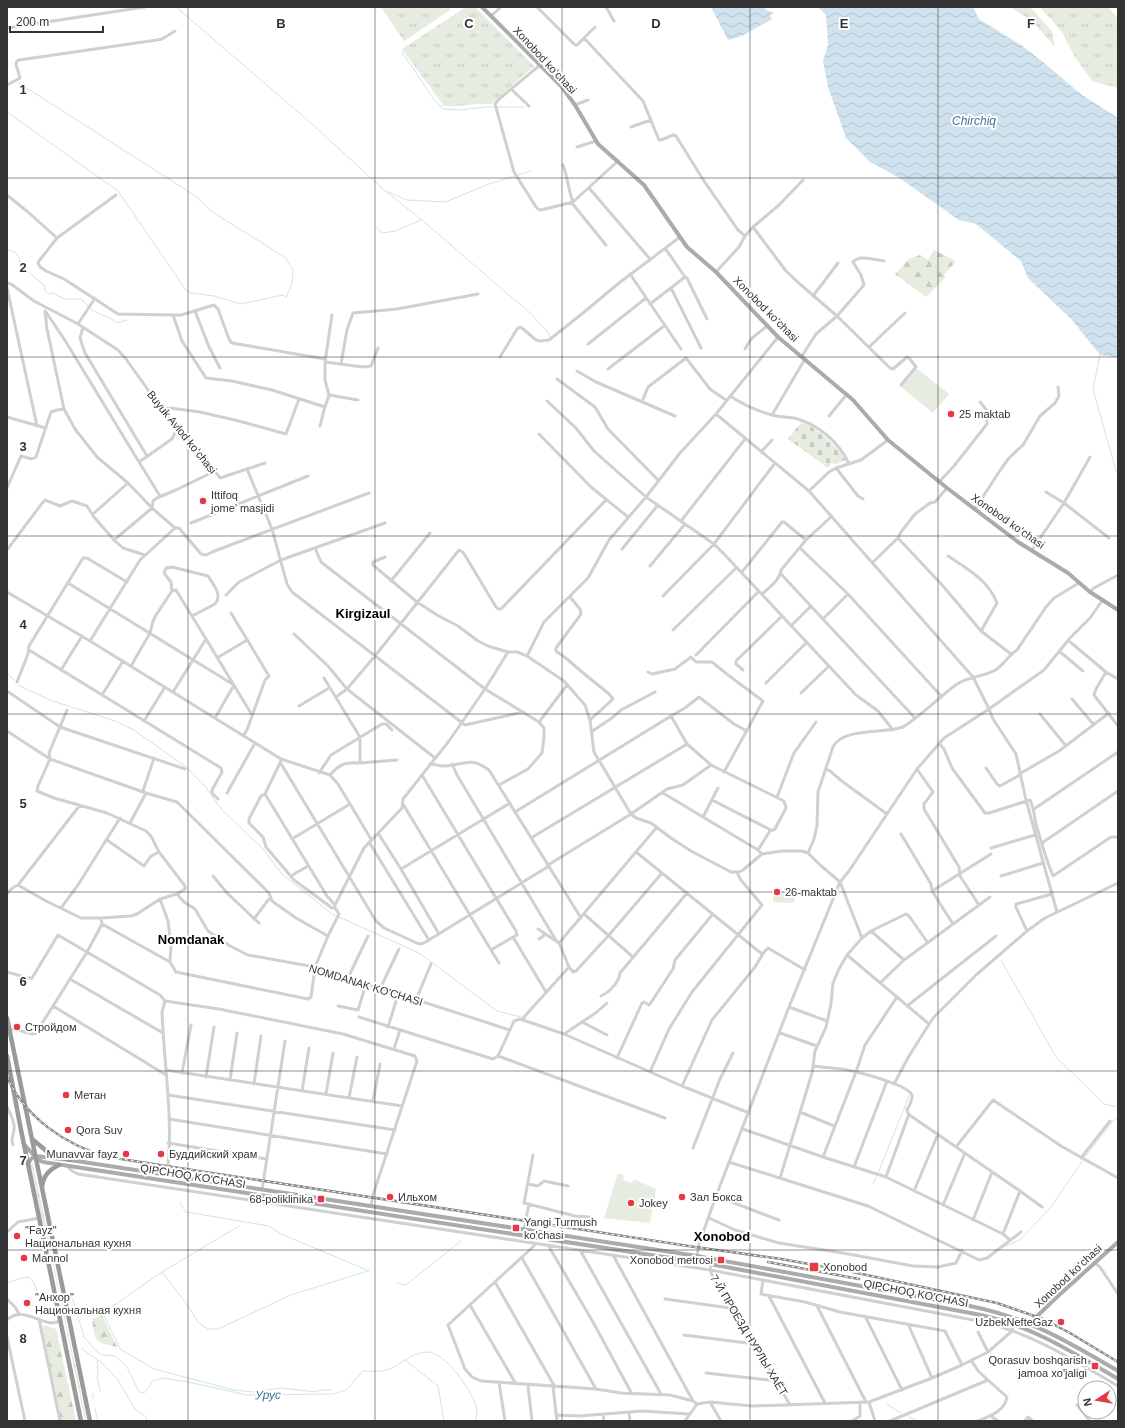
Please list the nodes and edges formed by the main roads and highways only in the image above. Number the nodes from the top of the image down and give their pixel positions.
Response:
1 (482, 7) edge
2 (1118, 610) edge
3 (7, 1018) edge
4 (7, 1058) edge
5 (32, 1141) junction
6 (24, 1144) junction
7 (35, 1156) junction
8 (70, 1160) junction
9 (28, 1164) junction
10 (59, 1165) junction
11 (160, 1174) junction
12 (160, 1180) junction
13 (42, 1190) junction
14 (1118, 1242) edge
15 (55, 1252) junction
16 (47, 1254) junction
17 (1016, 1318) junction
18 (1014, 1324) junction
19 (1032, 1324) junction
20 (1029, 1330) junction
21 (1118, 1371) edge
22 (1118, 1379) edge
23 (81, 1421) edge
24 (90, 1421) edge

1 - 2 main road, Xonobod koʻchasi
3 - 5 highway
4 - 6 highway
5 - 6 main road
5 - 7 highway
5 - 8 highway
6 - 7 main road, QIPCHOQ KO'CHASI
6 - 9 highway
7 - 8 main road, QIPCHOQ KO'CHASI
7 - 9 main road
7 - 10 main road, QIPCHOQ KO'CHASI
7 - 13 highway
8 - 11 main road, QIPCHOQ KO'CHASI
9 - 16 highway
10 - 12 main road, QIPCHOQ KO'CHASI
10 - 13 highway
11 - 12 main road
11 - 17 main road, QIPCHOQ KO'CHASI
12 - 18 main road, QIPCHOQ KO'CHASI
13 - 15 highway
14 - 19 main road, Xonobod koʻchasi
15 - 16 highway
15 - 24 highway
16 - 23 highway
17 - 18 main road
17 - 19 main road, QIPCHOQ KO'CHASI
18 - 20 main road, QIPCHOQ KO'CHASI
19 - 20 main road, Xonobod koʻchasi
19 - 21 main road, QIPCHOQ KO'CHASI
20 - 22 main road, QIPCHOQ KO'CHASI

